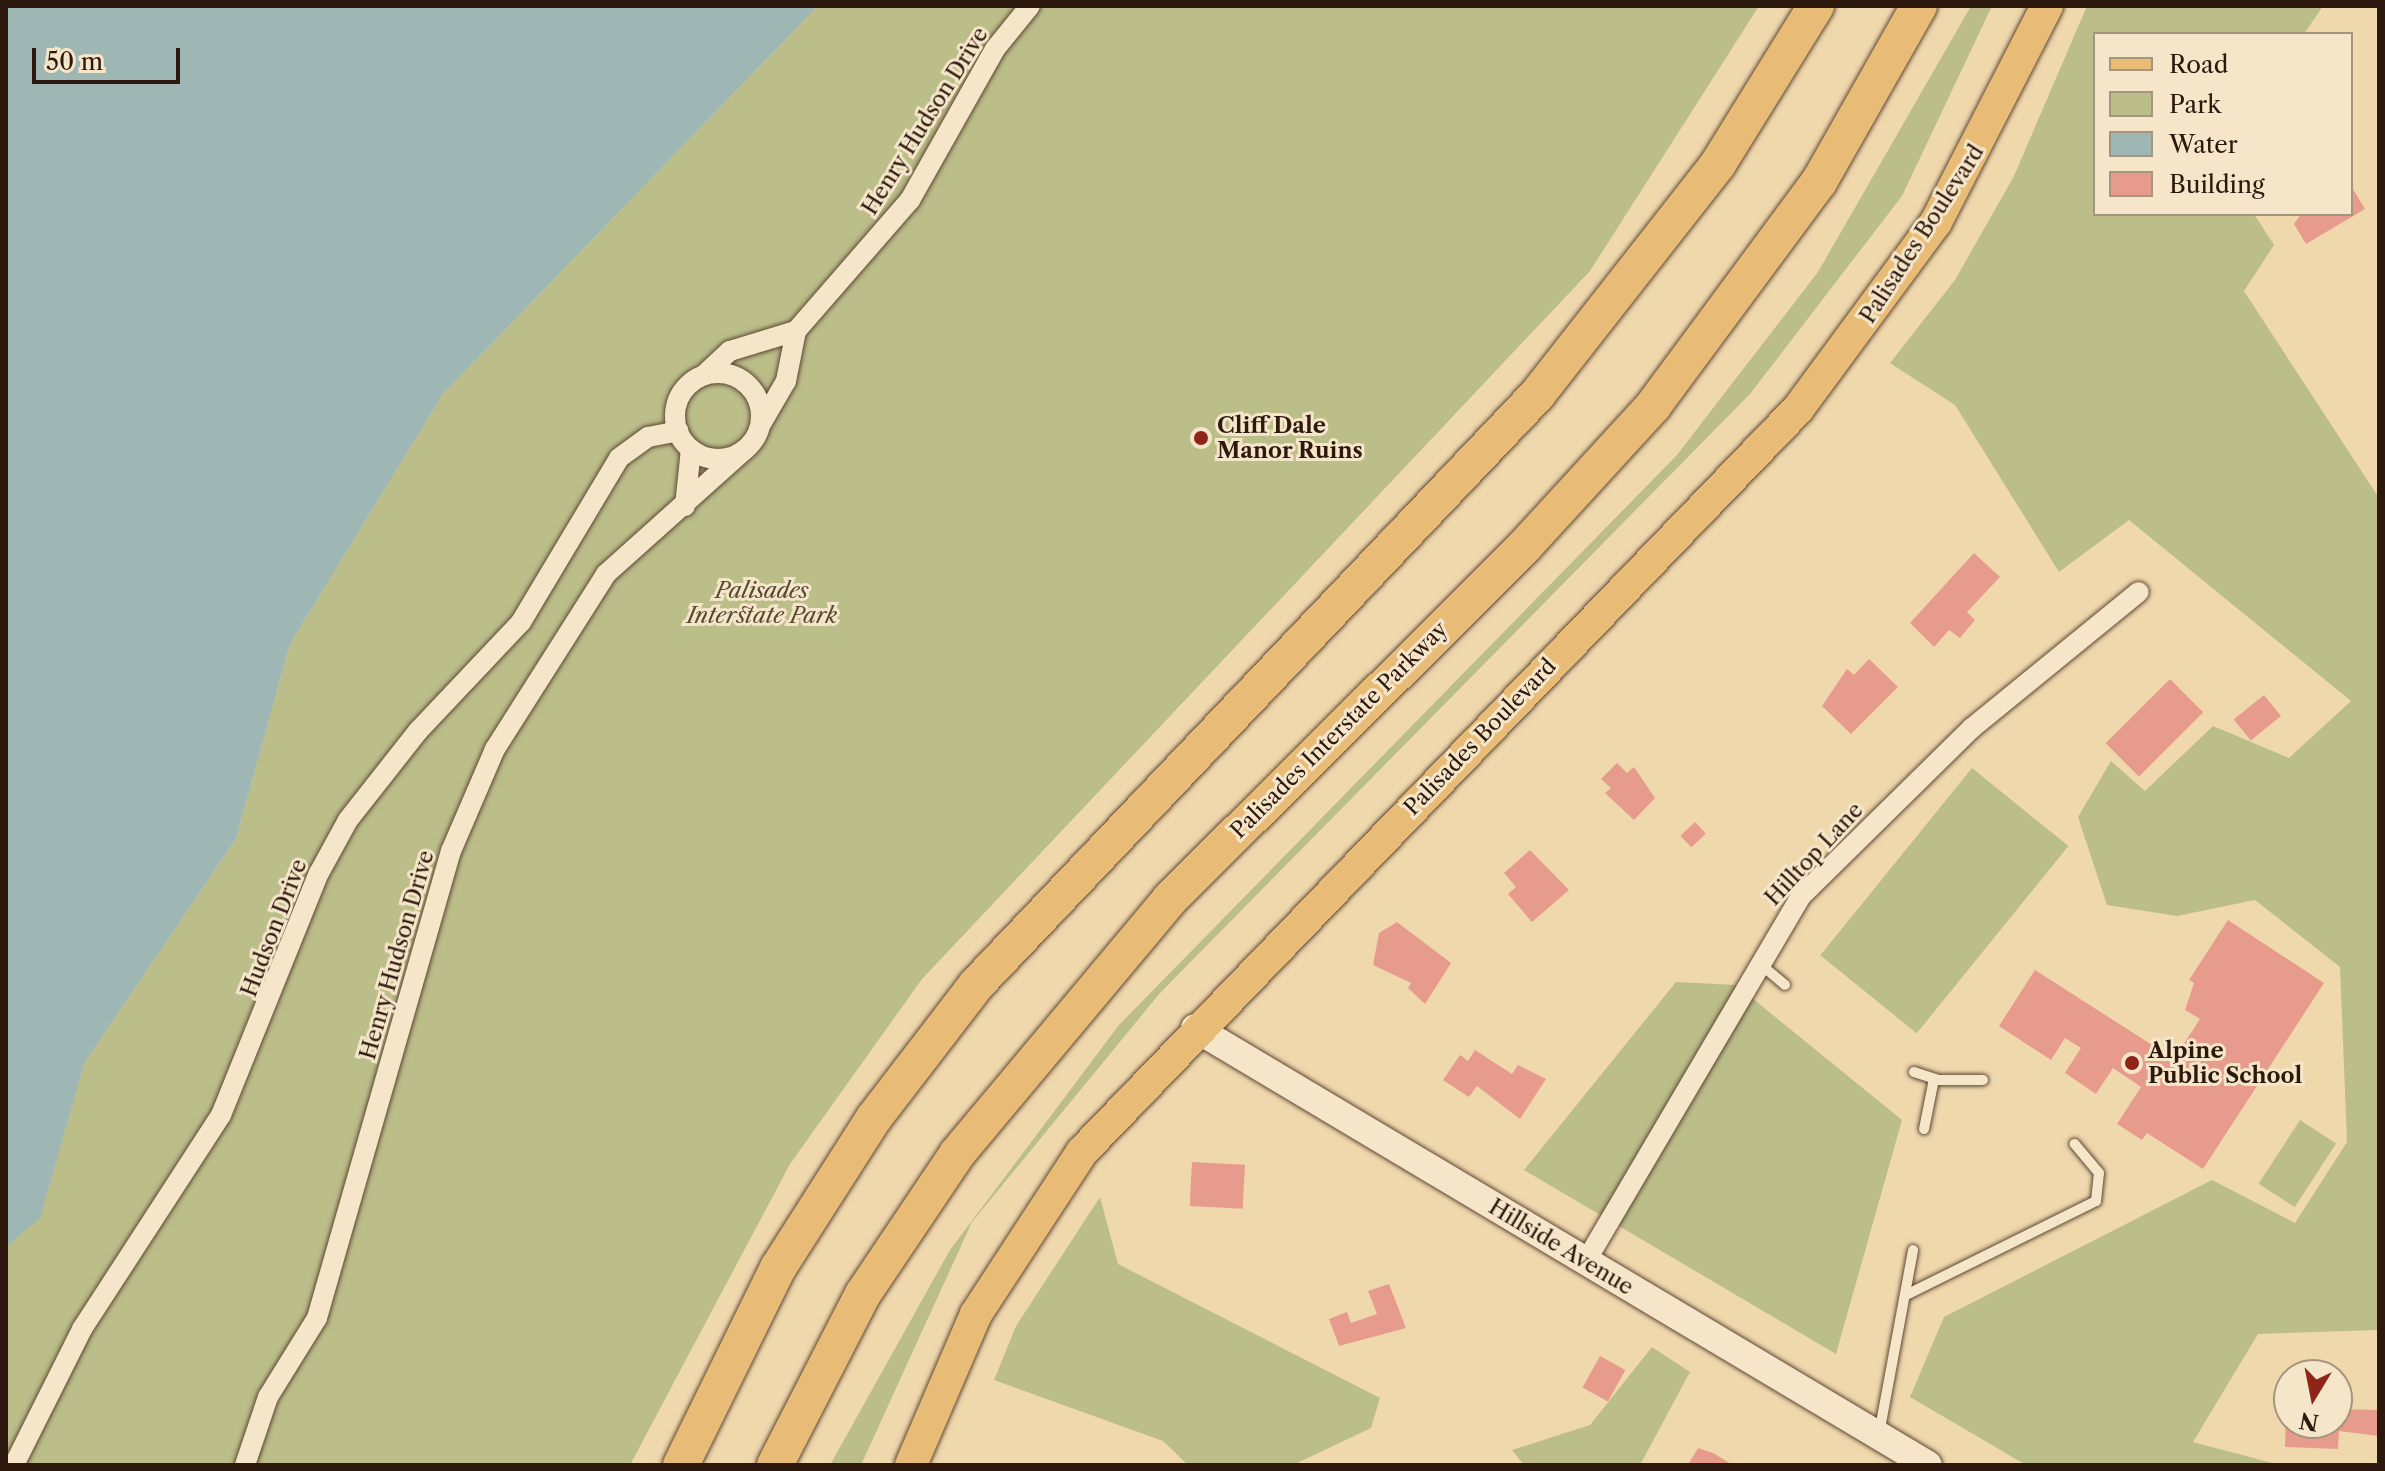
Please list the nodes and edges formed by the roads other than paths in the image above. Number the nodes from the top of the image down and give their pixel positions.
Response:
1 (1030, 6) edge
2 (1816, 6) edge
3 (1919, 6) edge
4 (2047, 6) edge
5 (796, 331) junction
6 (705, 374) junction
7 (761, 424) junction
8 (678, 431) junction
9 (691, 449) junction
10 (743, 451) junction
11 (685, 506) junction
12 (2139, 592) dead end
13 (1757, 961) junction
14 (1785, 985) dead end
15 (1195, 1028) junction
16 (1914, 1072) dead end
17 (1934, 1079) junction
18 (1983, 1080) dead end
19 (1924, 1129) dead end
20 (2075, 1144) dead end
21 (1913, 1250) dead end
22 (1586, 1261) junction
23 (1906, 1295) junction
24 (1878, 1436) junction
25 (14, 1465) edge
26 (245, 1465) edge
27 (681, 1465) edge
28 (775, 1465) edge
29 (911, 1465) edge
30 (1928, 1465) edge

1 - 5 street, Henry Hudson Drive
2 - 27 highway
3 - 28 highway, Palisades Interstate Parkway
4 - 15 main road, Palisades Boulevard
5 - 6 street
5 - 7 street, Henry Hudson Drive
6 - 7 street
6 - 8 street
7 - 10 street, Henry Hudson Drive
8 - 9 street
8 - 25 street, Hudson Drive
9 - 10 street
9 - 11 street
10 - 11 street, Henry Hudson Drive
11 - 26 street, Henry Hudson Drive
12 - 13 street, Hilltop Lane
13 - 14 lane
13 - 22 street, Hilltop Lane
15 - 22 main road, Hillside Avenue
15 - 29 main road, Palisades Boulevard
16 - 17 lane
17 - 18 lane
17 - 19 lane
20 - 23 lane
21 - 23 lane
22 - 24 main road, Hillside Avenue
23 - 24 lane
24 - 30 main road, Hillside Avenue

